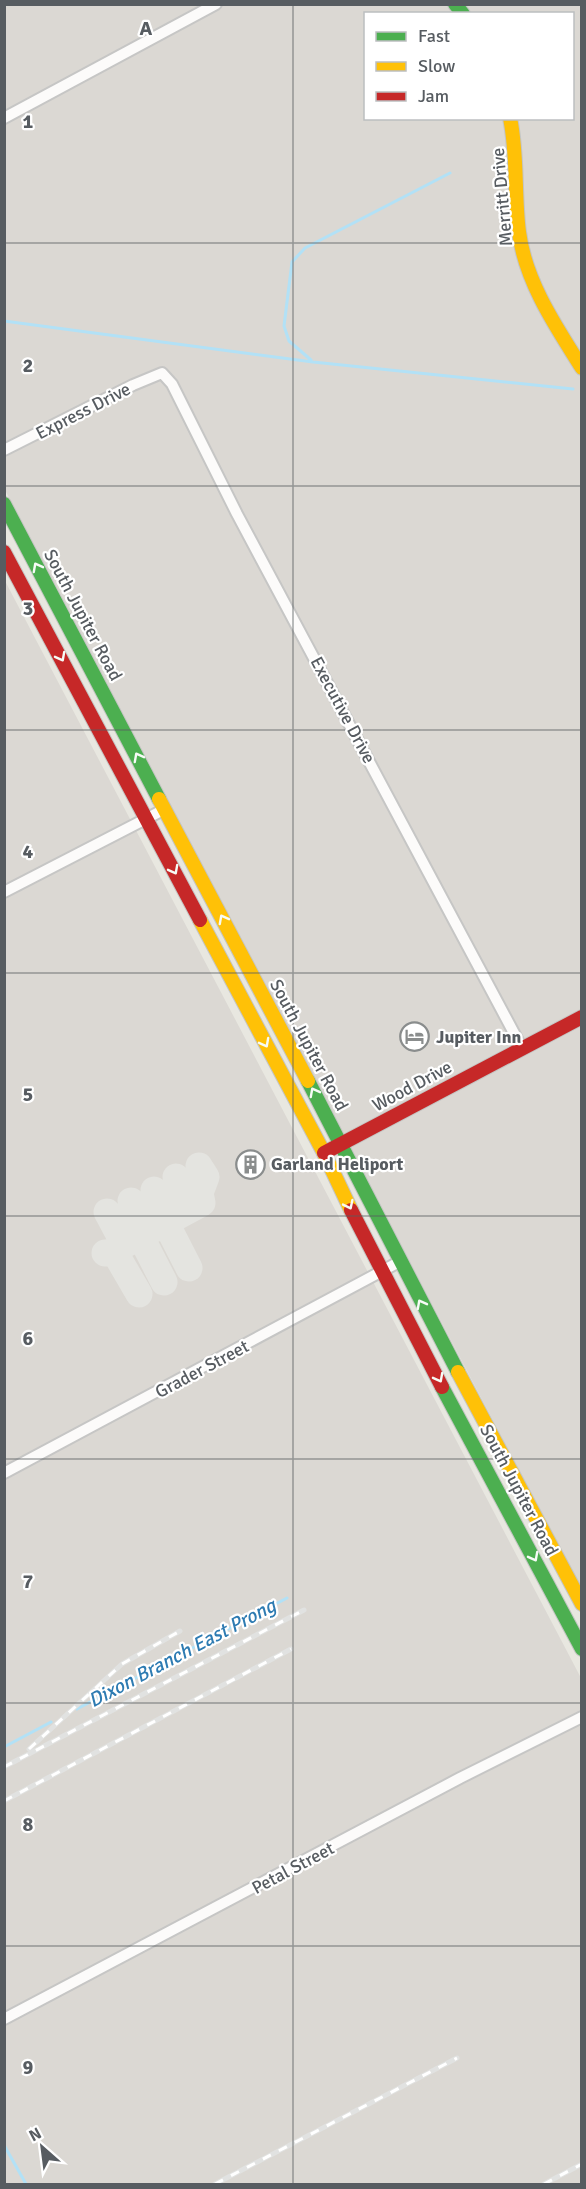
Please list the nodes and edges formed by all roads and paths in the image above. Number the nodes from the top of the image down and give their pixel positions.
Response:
1 (216, 4) edge
2 (4, 118) edge
3 (511, 120) edge
4 (582, 368) edge
5 (162, 373) joint
6 (4, 450) edge
7 (4, 504) edge
8 (4, 552) edge
9 (52, 595) junction
10 (33, 605) junction
11 (165, 808) junction
12 (147, 818) junction
13 (4, 892) edge
14 (582, 1017) edge
15 (522, 1048) junction
16 (341, 1143) junction
17 (324, 1153) junction
18 (399, 1262) junction
19 (381, 1272) junction
20 (4, 1473) edge
21 (582, 1604) edge
22 (582, 1649) edge
23 (582, 1717) edge
24 (4, 2019) edge

1 - 2 street
3 - 4 main road, Merritt Drive
5 - 6 street, Express Drive
5 - 15 street, Executive Drive
9 -> 7 main road, South Jupiter Road
8 - 10 main road, South Jupiter Road
9 - 10 main road
11 -> 9 main road, South Jupiter Road
10 -> 12 main road, South Jupiter Road
11 - 12 street
16 -> 11 main road, South Jupiter Road
12 - 13 street
12 -> 17 main road, South Jupiter Road
14 - 15 main road, Wood Drive
15 - 16 main road, Wood Drive
16 - 17 main road, Wood Drive
16 - 18 main road, South Jupiter Road
17 -> 19 main road, South Jupiter Road
18 - 19 street, Grader Street
21 -> 18 main road, South Jupiter Road
19 - 20 street, Grader Street
19 -> 22 main road, South Jupiter Road
23 - 24 street, Petal Street

